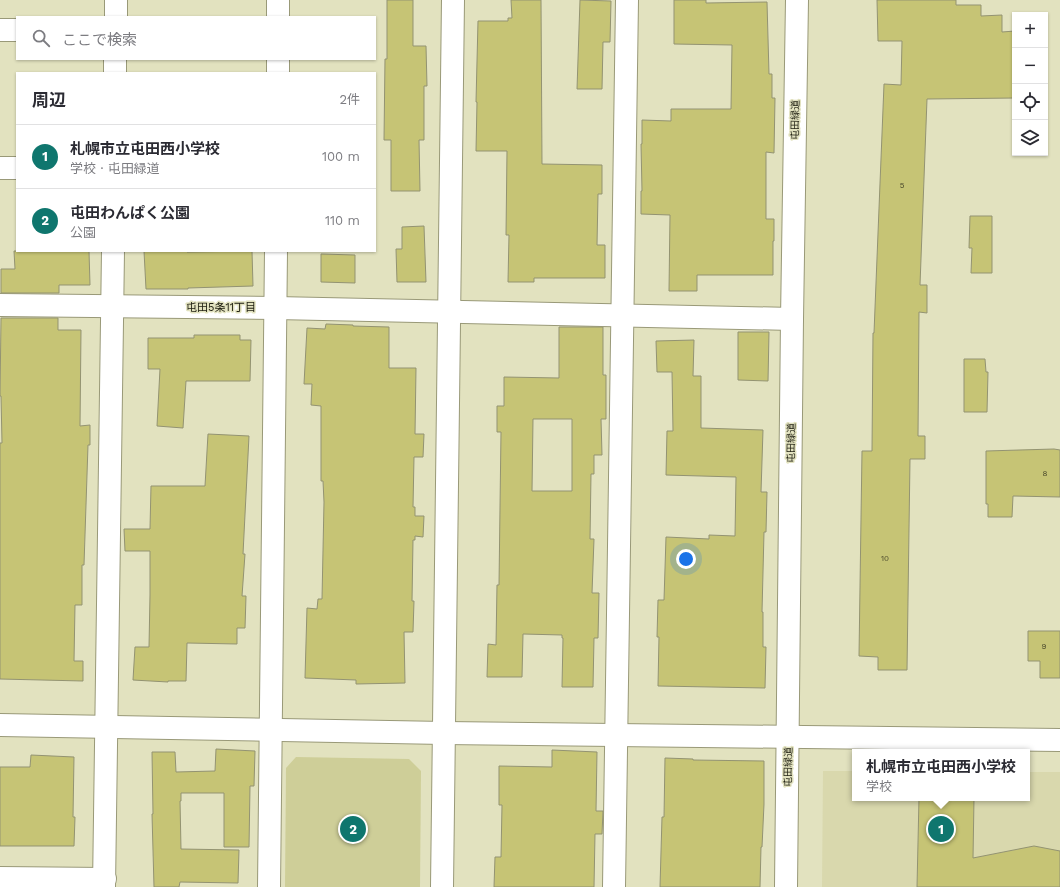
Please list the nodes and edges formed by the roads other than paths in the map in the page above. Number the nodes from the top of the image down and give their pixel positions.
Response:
1 (116, 0) edge
2 (278, 0) edge
3 (453, 0) edge
4 (627, 0) edge
5 (797, 0) edge
6 (116, 16) edge
7 (278, 16) edge
8 (0, 30) edge
9 (16, 30) edge
10 (115, 60) edge
11 (278, 60) edge
12 (115, 72) edge
13 (278, 72) edge
14 (0, 168) edge
15 (16, 168) edge
16 (113, 252) edge
17 (276, 252) edge
18 (0, 305) edge
19 (112, 307) junction
20 (276, 308) junction
21 (450, 312) junction
22 (622, 316) junction
23 (792, 319) junction
24 (0, 725) edge
25 (106, 726) junction
26 (271, 729) junction
27 (444, 732) junction
28 (616, 734) junction
29 (788, 736) junction
30 (1060, 740) edge
31 (0, 878) edge
32 (105, 883) edge
33 (269, 887) edge
34 (442, 887) edge
35 (614, 887) edge
36 (786, 887) edge

1 - 6 street
2 - 7 street
3 - 21 street
4 - 22 street
5 - 23 street, 屯田緑道
8 - 9 street
10 - 12 street
11 - 13 street
14 - 15 street
16 - 19 street
17 - 20 street
18 - 19 street
19 - 20 street
19 - 25 street
20 - 21 street
20 - 26 street
21 - 22 street
21 - 27 street
22 - 23 street
22 - 28 street
23 - 29 street, 屯田緑道
24 - 25 street
25 - 26 street
25 - 32 street
26 - 27 street
26 - 33 street
27 - 28 street
27 - 34 street
28 - 29 street
28 - 35 street
29 - 30 street
29 - 36 street, 屯田緑道
31 - 32 street

